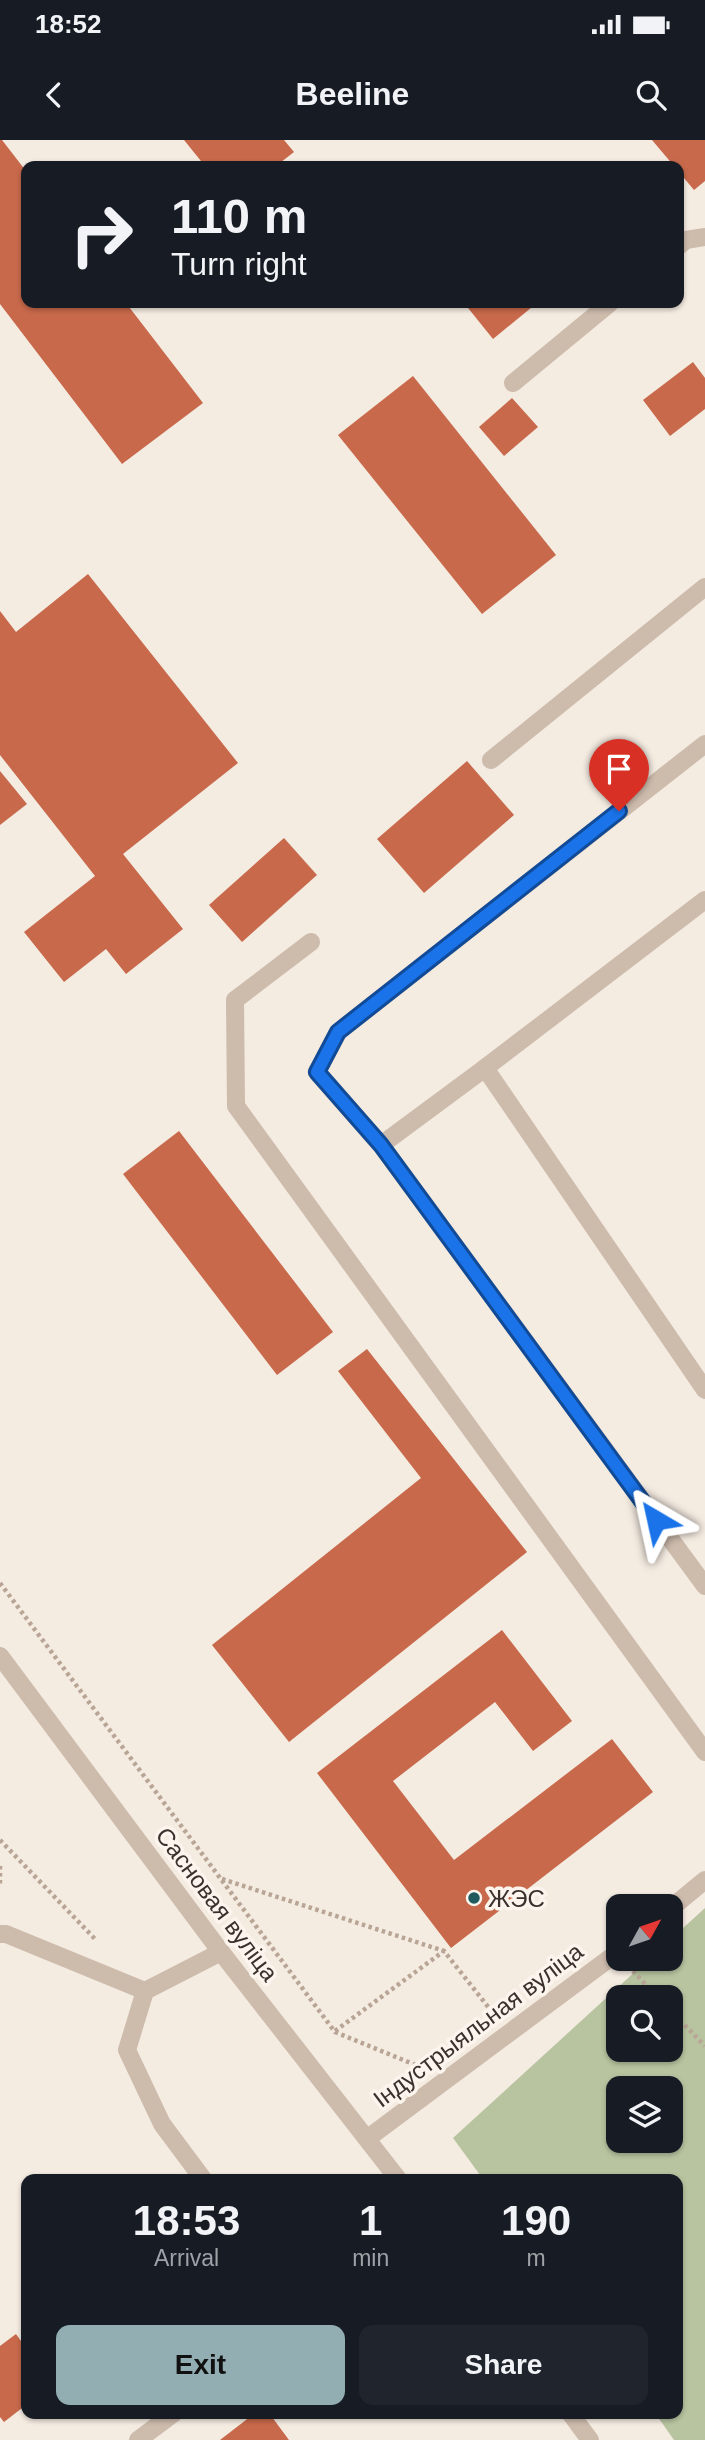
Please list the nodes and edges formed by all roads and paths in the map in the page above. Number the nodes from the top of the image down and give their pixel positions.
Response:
1 (705, 237) edge
2 (684, 242) edge
3 (604, 308) edge
4 (513, 383) dead end
5 (705, 587) edge
6 (705, 744) edge
7 (491, 760) dead end
8 (705, 900) edge
9 (311, 942) dead end
10 (485, 1068) junction
11 (381, 1145) junction
12 (705, 1390) edge
13 (0, 1583) edge
14 (705, 1586) edge
15 (0, 1656) edge
16 (705, 1752) edge
17 (0, 1840) edge
18 (0, 1866) edge
19 (221, 1878) junction
20 (705, 1880) edge
21 (0, 1885) edge
22 (683, 1898) edge
23 (0, 1934) edge
24 (96, 1941) dead end
25 (444, 1951) junction
26 (221, 1952) junction
27 (606, 1961) edge
28 (632, 1971) edge
29 (645, 1985) edge
30 (145, 1991) junction
31 (683, 2023) edge
32 (335, 2032) junction
33 (508, 2034) junction
34 (705, 2046) edge
35 (436, 2087) junction
36 (368, 2138) junction
37 (199, 2174) edge
38 (394, 2174) edge
39 (166, 2419) edge
40 (574, 2419) edge
41 (138, 2440) edge
42 (590, 2440) edge

1 - 2 street
3 - 4 street
5 - 7 street
6 - 11 street
8 - 10 street
9 - 16 street
10 - 11 street
10 - 12 street
11 - 14 street
13 - 19 path
15 - 26 street, Сасновая вуліца
17 - 24 path
18 - 21 path
19 - 25 path
19 - 32 path
20 - 22 street
23 - 30 street
25 - 32 path
25 - 33 path
26 - 30 street
26 - 36 street, Сасновая вуліца
27 - 33 street, Індустрыяльная вуліца
28 - 29 path
30 - 37 street
31 - 34 path
32 - 35 path
33 - 35 street, Індустрыяльная вуліца
35 - 36 street, Індустрыяльная вуліца
36 - 38 street, Сасновая вуліца
39 - 41 street
40 - 42 street

